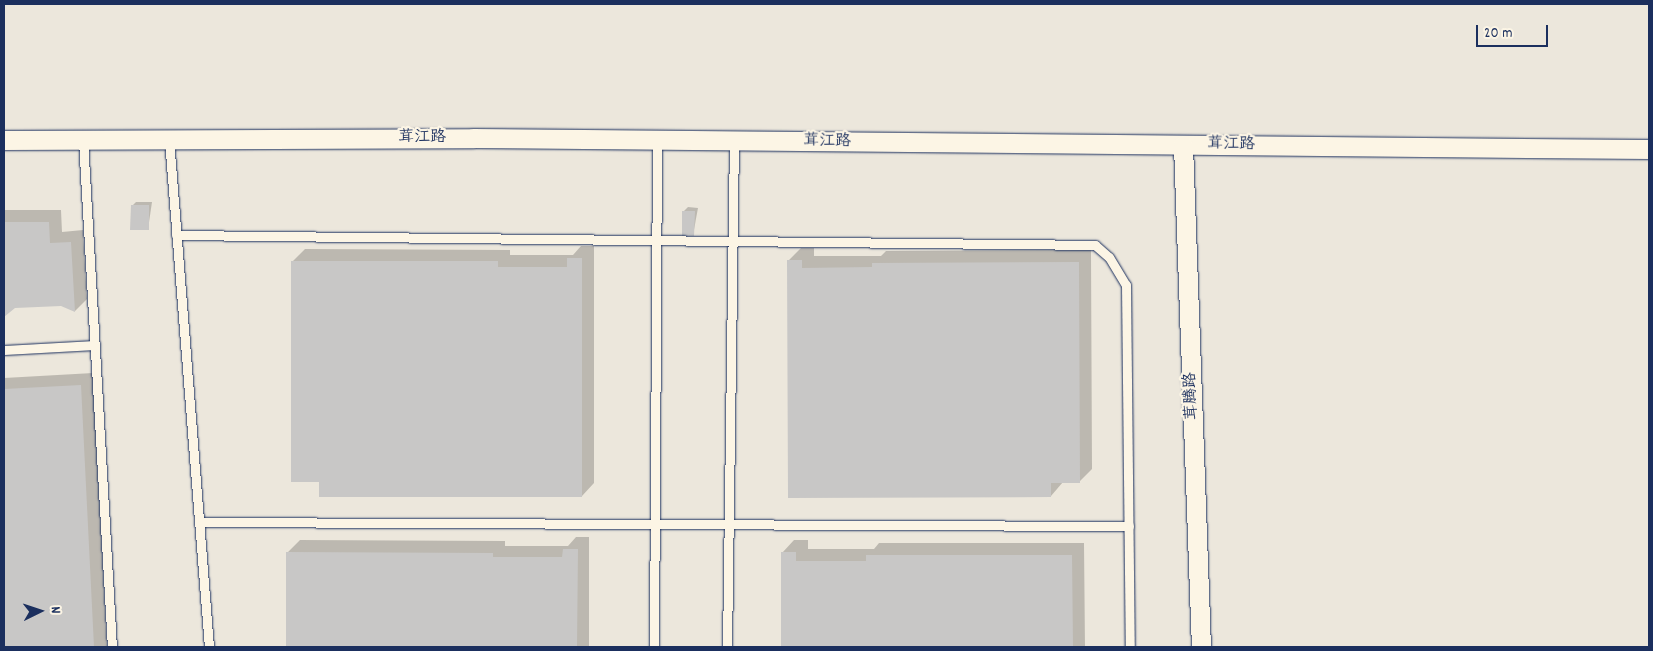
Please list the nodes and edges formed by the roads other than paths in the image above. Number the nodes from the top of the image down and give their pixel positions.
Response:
1 (169, 139) junction
2 (4, 140) edge
3 (84, 140) junction
4 (657, 140) junction
5 (734, 141) junction
6 (1183, 145) junction
7 (1649, 149) edge
8 (176, 235) junction
9 (656, 240) junction
10 (733, 240) junction
11 (95, 345) junction
12 (4, 350) edge
13 (199, 522) junction
14 (654, 524) junction
15 (729, 524) junction
16 (1129, 526) junction
17 (112, 647) edge
18 (209, 647) edge
19 (654, 647) edge
20 (727, 647) edge
21 (1130, 647) edge
22 (1201, 647) edge

1 - 3 street, 茸江路
1 - 4 street, 茸江路
1 - 8 lane
2 - 3 street, 茸江路
3 - 11 lane
4 - 5 street, 茸江路
4 - 9 lane
5 - 6 street, 茸江路
5 - 10 lane
6 - 7 street, 茸江路
6 - 22 street, 茸腾路
8 - 9 lane
8 - 13 lane
9 - 10 lane
9 - 14 lane
10 - 15 lane
10 - 16 lane
11 - 12 lane
11 - 17 lane
13 - 14 lane
13 - 18 lane
14 - 15 lane
14 - 19 lane
15 - 16 lane
15 - 20 lane
16 - 21 lane

